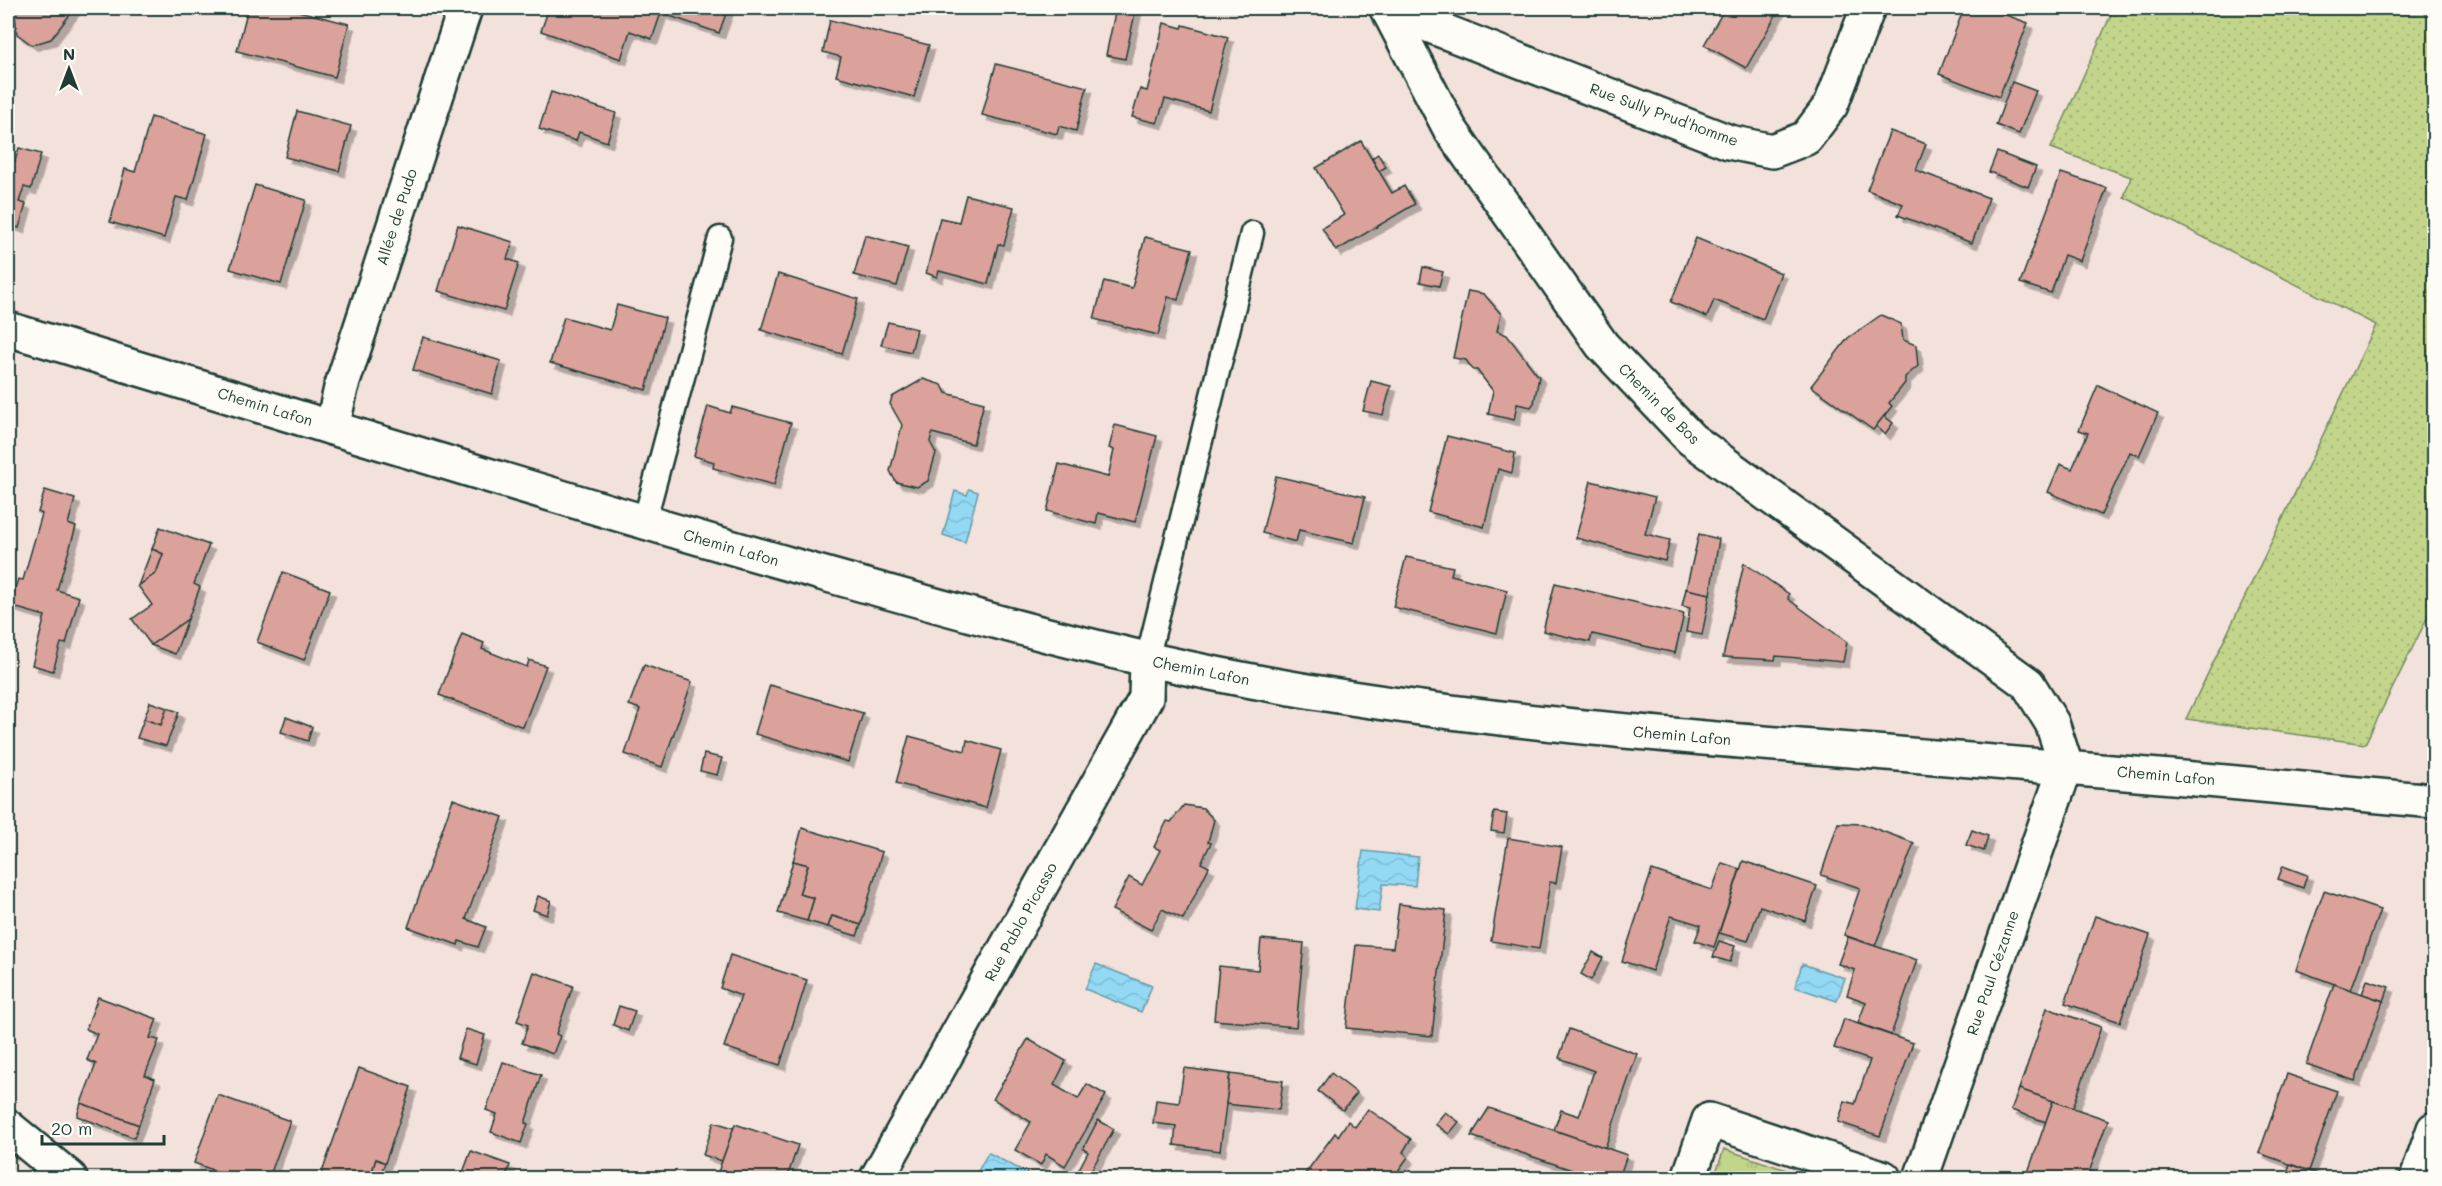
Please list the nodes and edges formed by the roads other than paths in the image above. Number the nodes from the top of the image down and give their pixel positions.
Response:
1 (465, 8) edge
2 (1387, 8) edge
3 (1868, 8) edge
4 (1252, 233) dead end
5 (720, 238) dead end
6 (8, 329) edge
7 (332, 428) junction
8 (644, 523) junction
9 (1147, 660) junction
10 (2066, 766) junction
11 (2434, 801) edge
12 (8, 1127) edge
13 (2434, 1129) edge
14 (881, 1177) edge
15 (70, 1179) edge
16 (1689, 1179) edge
17 (1884, 1179) edge
18 (1921, 1179) edge
19 (2417, 1179) edge

1 - 7 street, Allée de Pudo
2 - 3 street, Rue Sully Prud'homme
2 - 10 street, Chemin de Bos
4 - 9 lane
5 - 8 lane
6 - 7 street, Chemin Lafon
7 - 8 street, Chemin Lafon
8 - 9 street, Chemin Lafon
9 - 10 street, Chemin Lafon
9 - 14 street, Rue Pablo Picasso
10 - 11 street, Chemin Lafon
10 - 18 street, Rue Paul Cézanne
12 - 15 street
13 - 19 street
16 - 17 street

